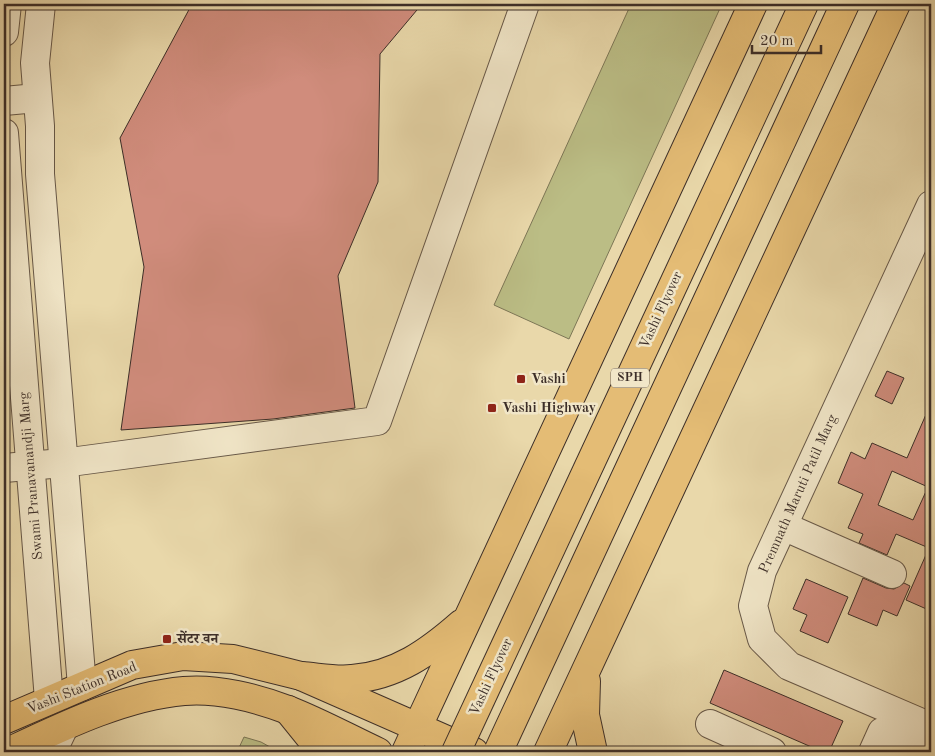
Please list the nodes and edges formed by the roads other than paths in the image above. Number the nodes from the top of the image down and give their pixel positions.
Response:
1 (6, 4) edge
2 (41, 4) edge
3 (525, 4) edge
4 (753, 4) edge
5 (804, 4) edge
6 (846, 4) edge
7 (896, 4) edge
8 (4, 32) edge
9 (37, 98) junction
10 (4, 101) edge
11 (40, 126) junction
12 (4, 128) edge
13 (4, 133) edge
14 (931, 205) edge
15 (62, 463) junction
16 (31, 466) junction
17 (4, 468) edge
18 (783, 526) junction
19 (892, 574) dead end
20 (468, 617) junction
21 (586, 670) junction
22 (301, 676) junction
23 (82, 686) junction
24 (49, 700) junction
25 (288, 710) junction
26 (4, 720) edge
27 (710, 724) dead end
28 (64, 726) junction
29 (418, 727) junction
30 (931, 727) edge
31 (931, 749) edge
32 (8, 752) edge
33 (52, 752) edge
34 (322, 752) edge
35 (378, 752) edge
36 (406, 752) edge
37 (456, 752) edge
38 (474, 752) edge
39 (498, 752) edge
40 (548, 752) edge
41 (593, 752) edge
42 (772, 752) edge
43 (873, 752) edge

1 - 8 street
2 - 9 street
3 - 15 street
4 - 20 main road
5 - 37 main road, Vashi Flyover / SPH, bridge
6 - 39 main road, SPH
7 - 21 main road
9 - 10 street
9 - 11 street
11 - 12 street
11 - 15 street
13 - 16 street, Swami Pranavanandji Marg
14 - 18 street, Premnath Maruti Patil Marg
15 - 16 street
15 - 23 street
16 - 17 street
16 - 24 street, Swami Pranavanandji Marg
18 - 19 street
18 - 30 street, Premnath Maruti Patil Marg
20 - 22 main road
20 - 29 main road
21 - 40 main road
21 - 41 main road
22 - 23 main road, Vashi Station Road
22 - 29 main road, Vashi Station Road
23 - 24 main road, Vashi Station Road
24 - 26 main road, Vashi Station Road
25 - 28 main road, Vashi Station Road
25 - 34 main road
25 - 35 main road, Vashi Station Road
27 - 42 street
28 - 32 main road, Vashi Station Road
28 - 33 street
29 - 36 main road
29 - 38 main road, Vashi Station Road
31 - 43 street

